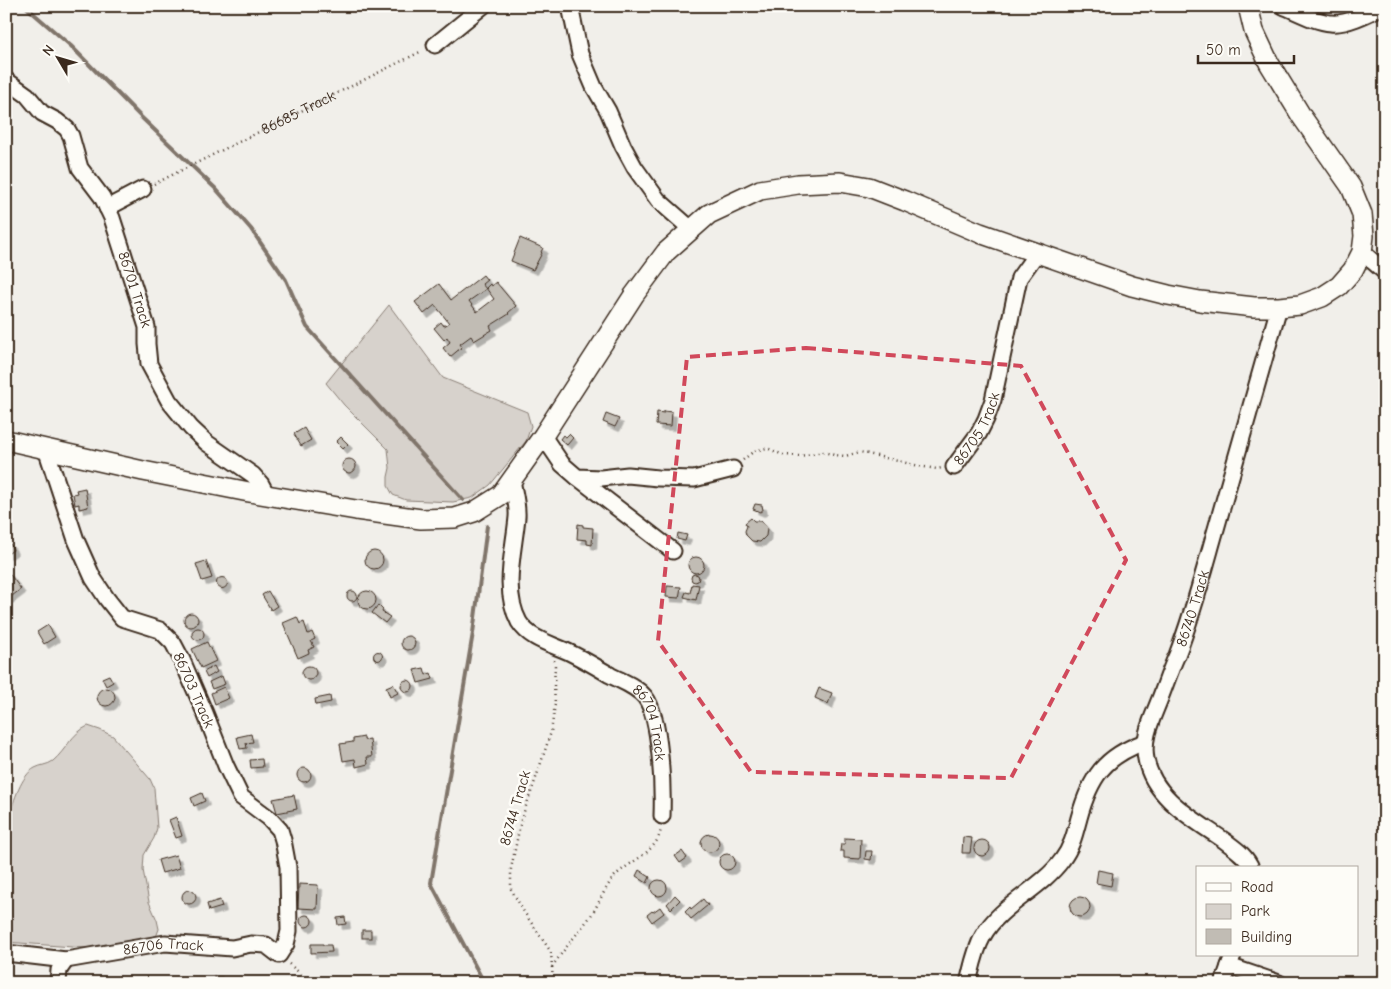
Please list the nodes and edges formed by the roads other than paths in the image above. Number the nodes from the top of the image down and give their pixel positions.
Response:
1 (483, 6) edge
2 (570, 6) edge
3 (1248, 6) edge
4 (1283, 6) edge
5 (1383, 6) edge
6 (435, 45) road end
7 (6, 80) edge
8 (143, 190) road end
9 (108, 208) junction
10 (691, 229) junction
11 (1362, 252) junction
12 (1037, 253) junction
13 (1385, 272) edge
14 (1279, 307) junction
15 (543, 436) junction
16 (6, 440) edge
17 (46, 449) junction
18 (954, 467) road end
19 (733, 469) road end
20 (577, 477) junction
21 (512, 480) junction
22 (267, 495) junction
23 (672, 551) dead end
24 (1145, 742) junction
25 (662, 816) road end
26 (1250, 866) edge
27 (6, 953) edge
28 (278, 955) joint
29 (66, 960) junction
30 (1231, 960) edge
31 (58, 983) edge
32 (968, 983) edge
33 (1223, 983) edge
34 (1279, 983) edge

1 - 6 street
2 - 10 street
3 - 11 street
4 - 5 street
7 - 9 street, 86701 Track
8 - 9 street
9 - 22 street, 86701 Track
10 - 12 street
10 - 15 street
11 - 13 street
11 - 14 street
12 - 14 street
12 - 18 street, 86705 Track
14 - 24 street, 86740 Track
15 - 20 street
15 - 21 street
16 - 17 street
17 - 22 street
17 - 28 street, 86703 Track
19 - 20 street
20 - 23 street
21 - 22 street
21 - 25 street, 86704 Track
24 - 26 street, 86740 Track
24 - 32 street
27 - 29 street, 86706 Track
28 - 29 street, 86706 Track
29 - 31 street
30 - 33 street
30 - 34 street

